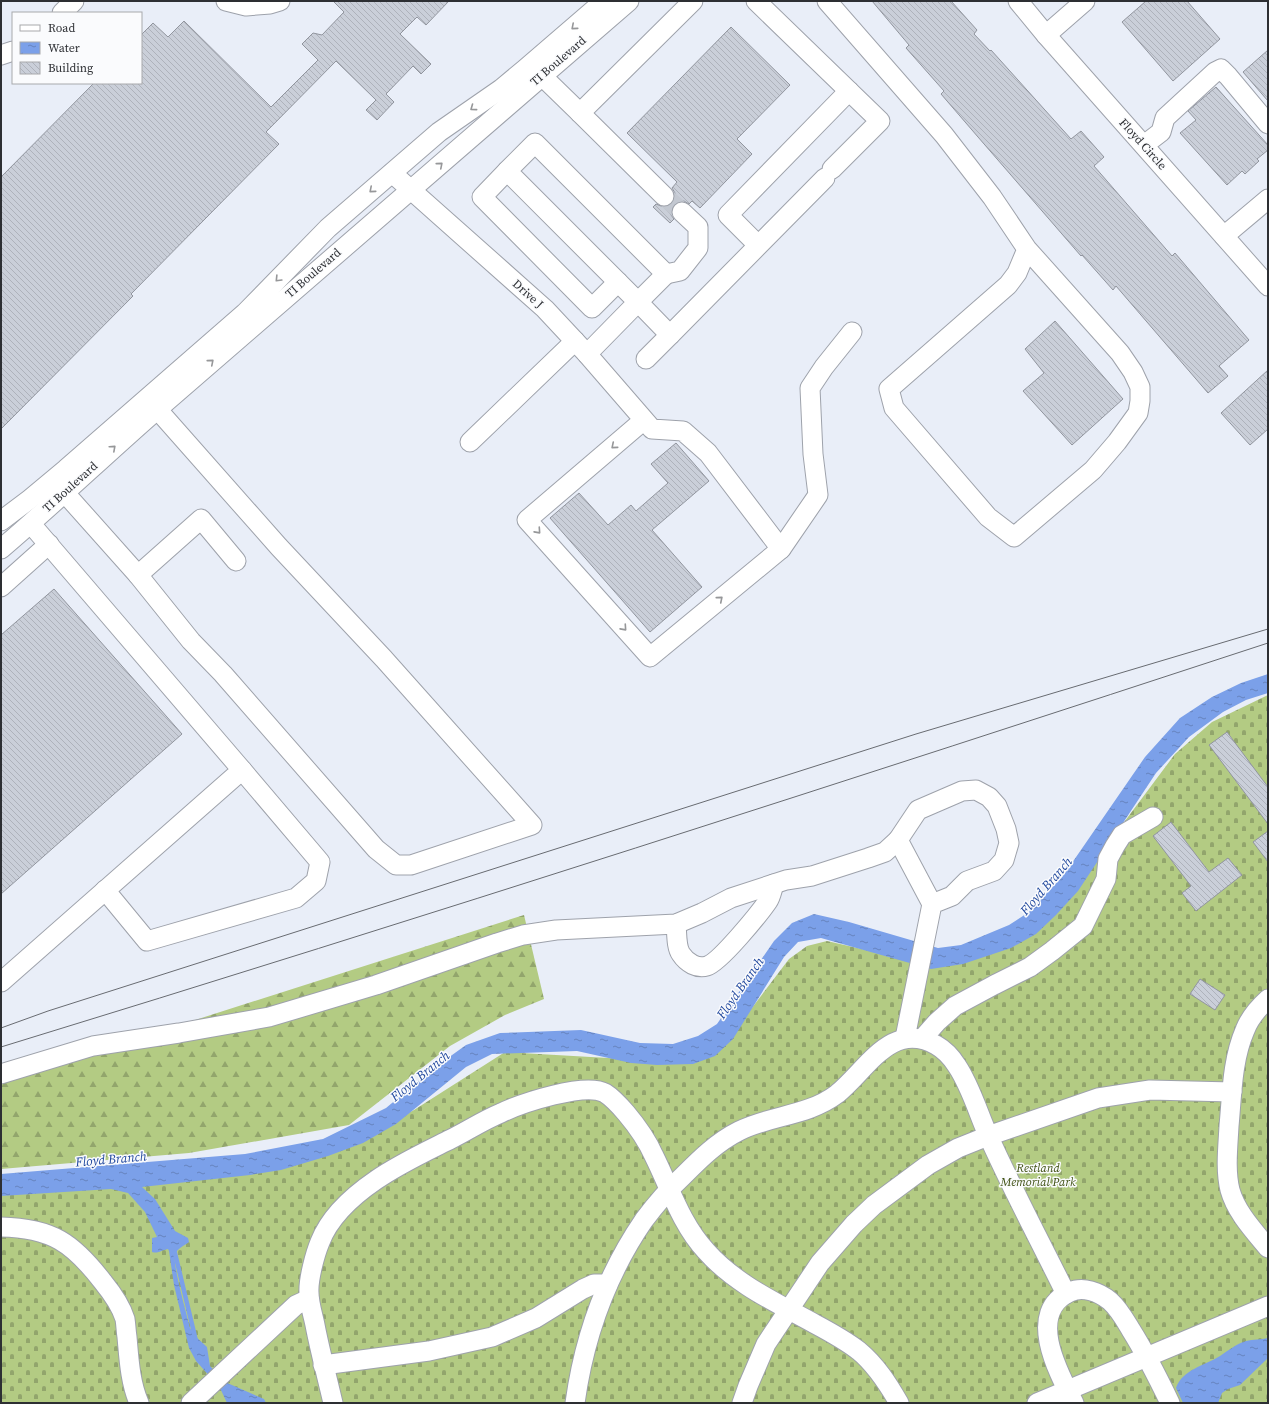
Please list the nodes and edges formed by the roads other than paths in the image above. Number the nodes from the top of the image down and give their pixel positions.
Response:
1 (74, 1) edge
2 (226, 1) edge
3 (280, 1) edge
4 (604, 1) edge
5 (629, 1) edge
6 (693, 1) edge
7 (756, 1) edge
8 (827, 1) edge
9 (1018, 1) edge
10 (1085, 1) edge
11 (63, 12) edge
12 (1046, 35) junction
13 (12, 51) edge
14 (1, 55) edge
15 (542, 76) junction
16 (849, 91) junction
17 (580, 113) junction
18 (1268, 124) edge
19 (1144, 145) junction
20 (507, 172) junction
21 (392, 173) junction
22 (410, 190) junction
23 (664, 196) tunnel mouth
24 (1268, 198) edge
25 (682, 212) tunnel mouth
26 (1224, 236) junction
27 (758, 245) junction
28 (1027, 249) junction
29 (666, 274) junction
30 (618, 282) junction
31 (1268, 286) edge
32 (638, 302) junction
33 (852, 332) dead end
34 (670, 335) junction
35 (581, 348) junction
36 (646, 359) dead end
37 (157, 409) junction
38 (648, 425) junction
39 (470, 442) dead end
40 (64, 492) junction
41 (1, 521) edge
42 (31, 524) junction
43 (49, 544) junction
44 (781, 548) junction
45 (1, 549) edge
46 (236, 560) dead end
47 (138, 575) junction
48 (1, 587) edge
49 (242, 770) junction
50 (1153, 817) dead end
51 (898, 840) junction
52 (774, 884) junction
53 (105, 890) junction
54 (932, 904) junction
55 (676, 924) junction
56 (1, 982) edge
57 (1268, 999) edge
58 (914, 1039) junction
59 (1, 1074) edge
60 (1232, 1092) junction
61 (988, 1136) junction
62 (669, 1190) junction
63 (1, 1227) edge
64 (1268, 1248) edge
65 (608, 1284) junction
66 (1066, 1294) junction
67 (309, 1299) junction
68 (1268, 1306) edge
69 (788, 1310) junction
70 (1147, 1356) junction
71 (323, 1365) junction
72 (1071, 1396) edge
73 (139, 1403) edge
74 (191, 1403) edge
75 (334, 1403) edge
76 (575, 1403) edge
77 (742, 1403) edge
78 (900, 1403) edge
79 (1037, 1403) edge
80 (1170, 1403) edge

1 - 11 street
2 - 3 street
4 -> 21 street, TI Boulevard
5 - 15 street, TI Boulevard
6 - 17 street
7 - 16 street
8 - 28 street
9 - 12 street, Floyd Circle
10 - 12 street
12 - 19 street, Floyd Circle
13 - 14 street
15 - 17 street
22 -> 15 street, TI Boulevard
16 - 27 street
16 - 27 street
17 - 23 street
18 - 19 street
19 - 26 street, Floyd Circle
20 - 29 street
20 - 30 street
20 - 30 street
21 - 22 street, Drive J
21 -> 41 street, TI Boulevard
22 - 35 street, Drive J
37 -> 22 street, TI Boulevard
24 - 26 street
25 - 29 street
26 - 31 street, Floyd Circle
27 - 34 street
28 - 28 street
29 - 32 street
30 - 32 street
32 - 34 street
32 - 35 street
33 - 44 street
34 - 36 street
35 - 38 street, Drive J
35 - 39 street
40 -> 37 street, TI Boulevard
37 - 47 street
38 - 44 street
38 -> 44 street
40 - 42 street, TI Boulevard
40 - 47 street
42 - 43 street
42 - 45 street, TI Boulevard
43 - 48 street
43 - 49 street
46 - 47 street
49 - 53 street
49 - 53 street
50 - 58 street
51 - 52 street
51 - 54 street
51 - 54 street
52 - 55 street
52 - 55 street
53 - 56 street
54 - 58 street
55 - 59 street
57 - 60 street
58 - 61 street
58 - 62 street
60 - 61 street
60 - 64 street
61 - 66 street
61 - 69 street
62 - 65 street
62 - 67 street
62 - 69 street
63 - 73 street
65 - 71 street
65 - 76 street
66 - 70 street
66 - 72 street
67 - 71 street
67 - 74 street
68 - 70 street
69 - 77 street
69 - 78 street
70 - 72 street
70 - 80 street
71 - 75 street
72 - 79 street

